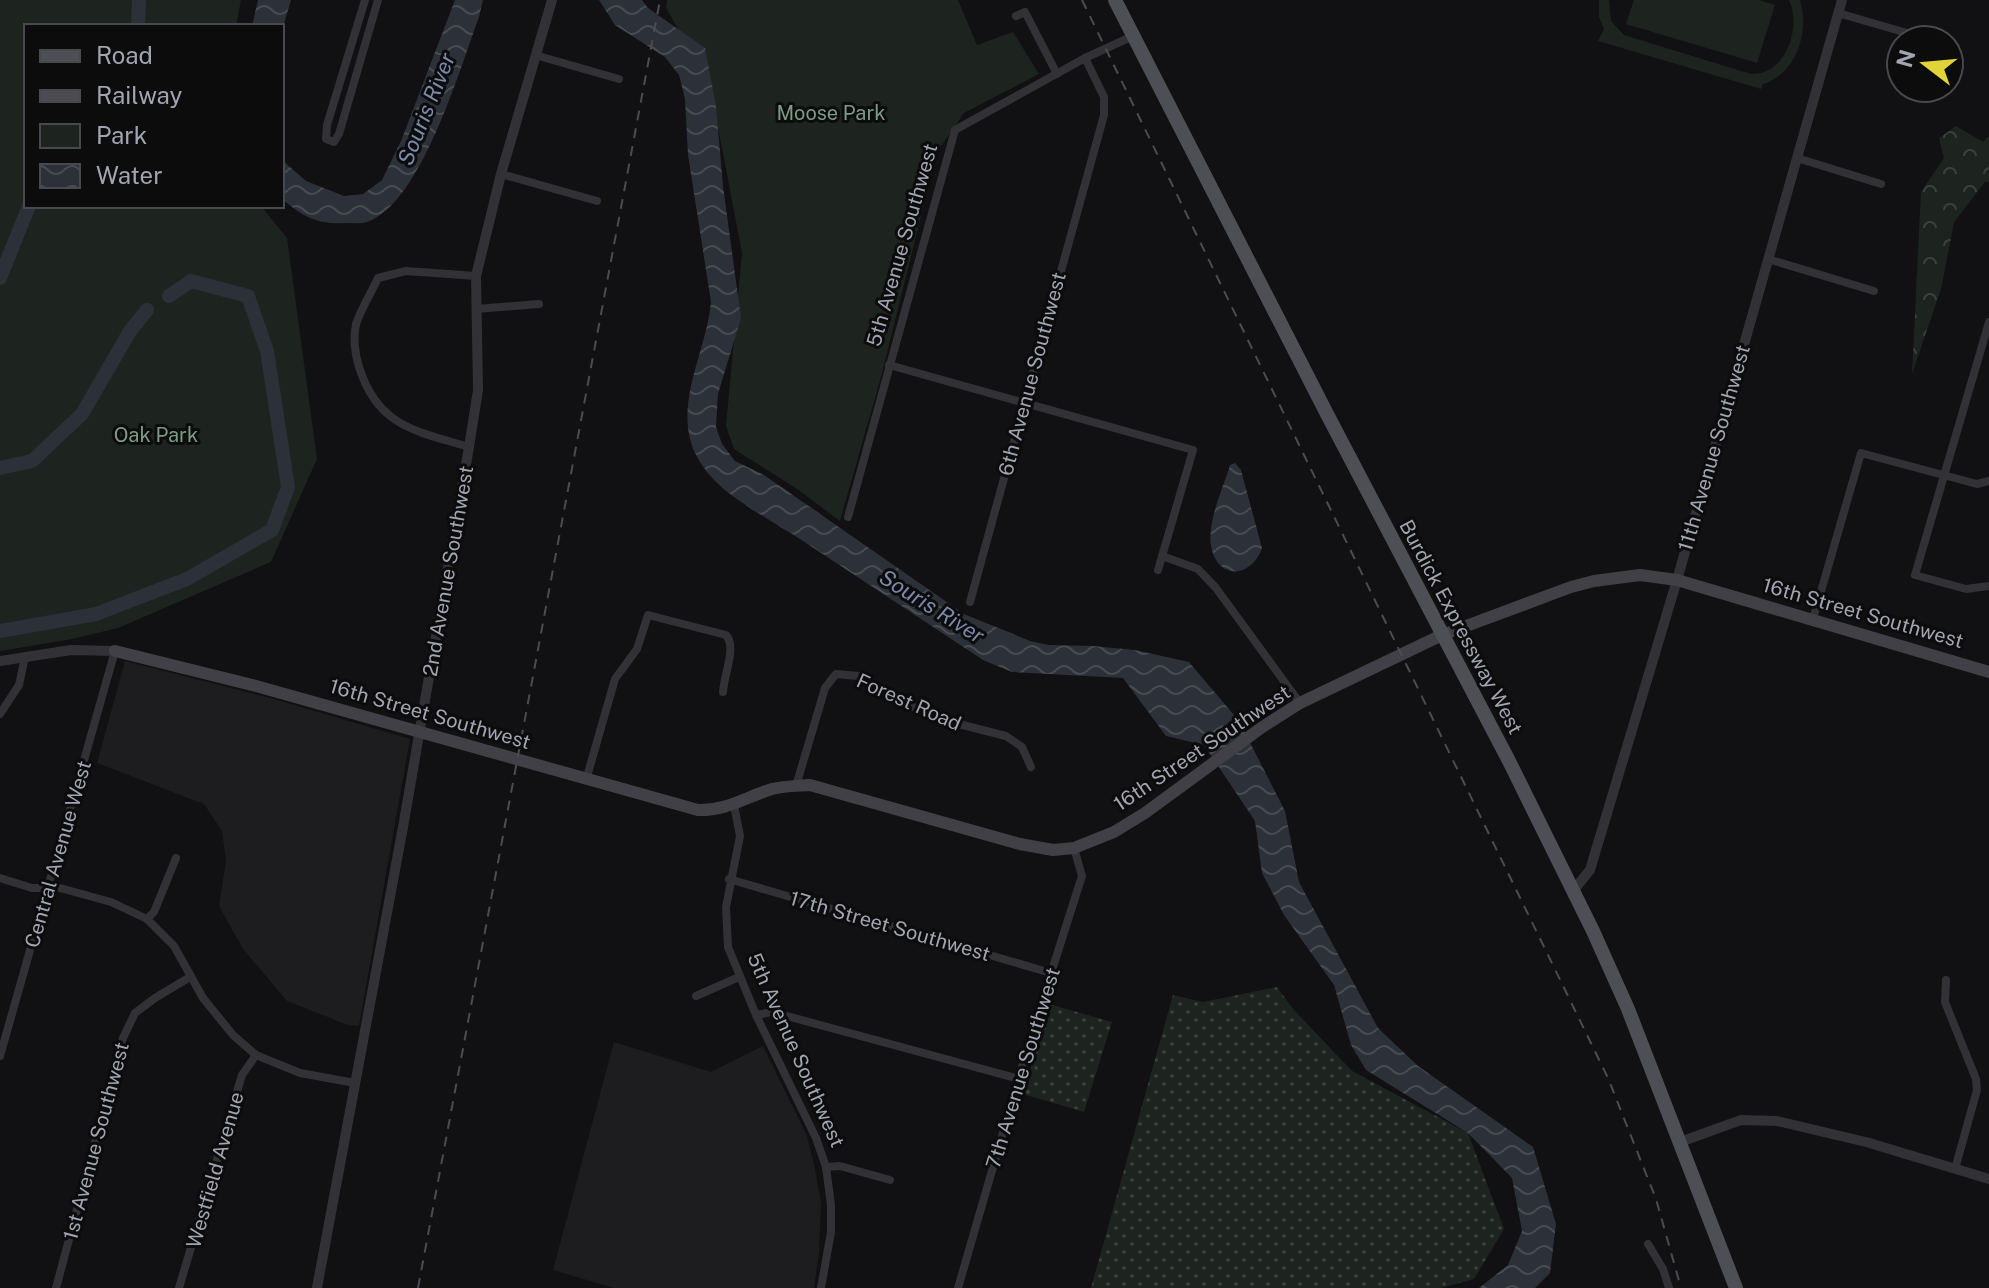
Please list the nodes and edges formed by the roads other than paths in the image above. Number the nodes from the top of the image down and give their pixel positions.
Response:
1 (365, 0) edge
2 (378, 0) edge
3 (552, 0) edge
4 (1115, 0) edge
5 (1842, 0) edge
6 (1838, 13) junction
7 (1016, 16) dead end
8 (1885, 27) edge
9 (1133, 36) junction
10 (535, 55) junction
11 (1085, 58) junction
12 (1057, 74) junction
13 (619, 79) dead end
14 (1797, 158) junction
15 (501, 174) junction
16 (1881, 184) dead end
17 (597, 201) dead end
18 (1768, 259) junction
19 (476, 276) junction
20 (1874, 291) dead end
21 (539, 304) dead end
22 (476, 309) junction
23 (1989, 322) edge
24 (889, 365) junction
25 (1024, 403) junction
26 (469, 447) junction
27 (1944, 475) junction
28 (1989, 481) edge
29 (848, 517) dead end
30 (1162, 556) junction
31 (1158, 570) dead end
32 (1677, 580) junction
33 (1989, 586) edge
34 (970, 602) dead end
35 (1813, 619) junction
36 (1442, 635) junction
37 (115, 651) junction
38 (25, 657) junction
39 (0, 661) edge
40 (1989, 672) edge
41 (723, 692) dead end
42 (1300, 703) junction
43 (0, 714) edge
44 (420, 731) junction
45 (1031, 767) dead end
46 (586, 780) junction
47 (796, 786) junction
48 (734, 805) junction
49 (1074, 848) junction
50 (176, 858) dead end
51 (0, 878) edge
52 (729, 879) junction
53 (49, 887) junction
54 (1573, 891) junction
55 (147, 919) junction
56 (1051, 973) junction
57 (190, 977) junction
58 (739, 977) junction
59 (1946, 980) dead end
60 (696, 996) dead end
61 (756, 1015) junction
62 (4, 1023) edge
63 (256, 1055) junction
64 (0, 1056) edge
65 (1019, 1079) junction
66 (355, 1083) junction
67 (1680, 1142) junction
68 (826, 1167) junction
69 (1955, 1169) junction
70 (1989, 1179) edge
71 (890, 1180) dead end
72 (1648, 1244) dead end
73 (56, 1288) edge
74 (179, 1288) edge
75 (317, 1288) edge
76 (821, 1288) edge
77 (958, 1288) edge
78 (1669, 1288) edge
79 (1736, 1288) edge

1 - 2 street
3 - 10 street, 2nd Avenue Southwest
4 - 9 main road, Burdick Expressway West
5 - 6 street, 11th Avenue Southwest
6 - 8 street
6 - 14 street, 11th Avenue Southwest
7 - 12 street
9 - 11 street, 5th Avenue Southwest
9 - 36 main road, Burdick Expressway West
10 - 13 street
10 - 15 street, 2nd Avenue Southwest
11 - 12 street, 5th Avenue Southwest
11 - 25 street, 6th Avenue Southwest
12 - 24 street, 5th Avenue Southwest
14 - 16 street
14 - 18 street, 11th Avenue Southwest
15 - 17 street
15 - 19 street, 2nd Avenue Southwest
18 - 20 street
18 - 32 street, 11th Avenue Southwest
19 - 22 street, 2nd Avenue Southwest
19 - 26 street
21 - 22 street
22 - 26 street, 2nd Avenue Southwest
23 - 27 street
24 - 25 street
24 - 29 street, 5th Avenue Southwest
25 - 30 street
25 - 34 street, 6th Avenue Southwest
26 - 44 street, 2nd Avenue Southwest
27 - 28 street
27 - 33 street
27 - 35 street
30 - 31 street
30 - 42 street
32 - 35 main road, 16th Street Southwest
32 - 36 main road, 16th Street Southwest
32 - 54 street, 11th Avenue Southwest
35 - 40 main road, 16th Street Southwest
36 - 42 main road, 16th Street Southwest
36 - 54 main road, Burdick Expressway West
37 - 38 street
37 - 44 main road, 16th Street Southwest
37 - 53 street, Central Avenue West
38 - 39 street
38 - 43 street
41 - 46 street
42 - 49 main road, 16th Street Southwest
44 - 46 main road, 16th Street Southwest
44 - 66 street, 2nd Avenue Southwest
45 - 47 street, Forest Road
46 - 48 main road, 16th Street Southwest
47 - 48 main road
47 - 49 main road, 16th Street Southwest
48 - 52 street, 5th Avenue Southwest
49 - 56 street, 7th Avenue Southwest
50 - 55 street
51 - 53 street
52 - 56 street, 17th Street Southwest
52 - 58 street, 5th Avenue Southwest
53 - 55 street
53 - 62 street, Central Avenue West
54 - 67 main road, Burdick Expressway West
55 - 57 street
56 - 65 street, 7th Avenue Southwest
57 - 63 street
57 - 73 street, 1st Avenue Southwest
58 - 60 street
58 - 61 street, 5th Avenue Southwest
59 - 69 street
61 - 65 street
61 - 68 street, 5th Avenue Southwest
62 - 64 street, Central Avenue West
63 - 66 street
63 - 74 street, Westfield Avenue
65 - 77 street, 7th Avenue Southwest
66 - 75 street, 2nd Avenue Southwest
67 - 69 street
67 - 79 main road, Burdick Expressway West
68 - 71 street
68 - 76 street, 5th Avenue Southwest
69 - 70 street
72 - 78 street

